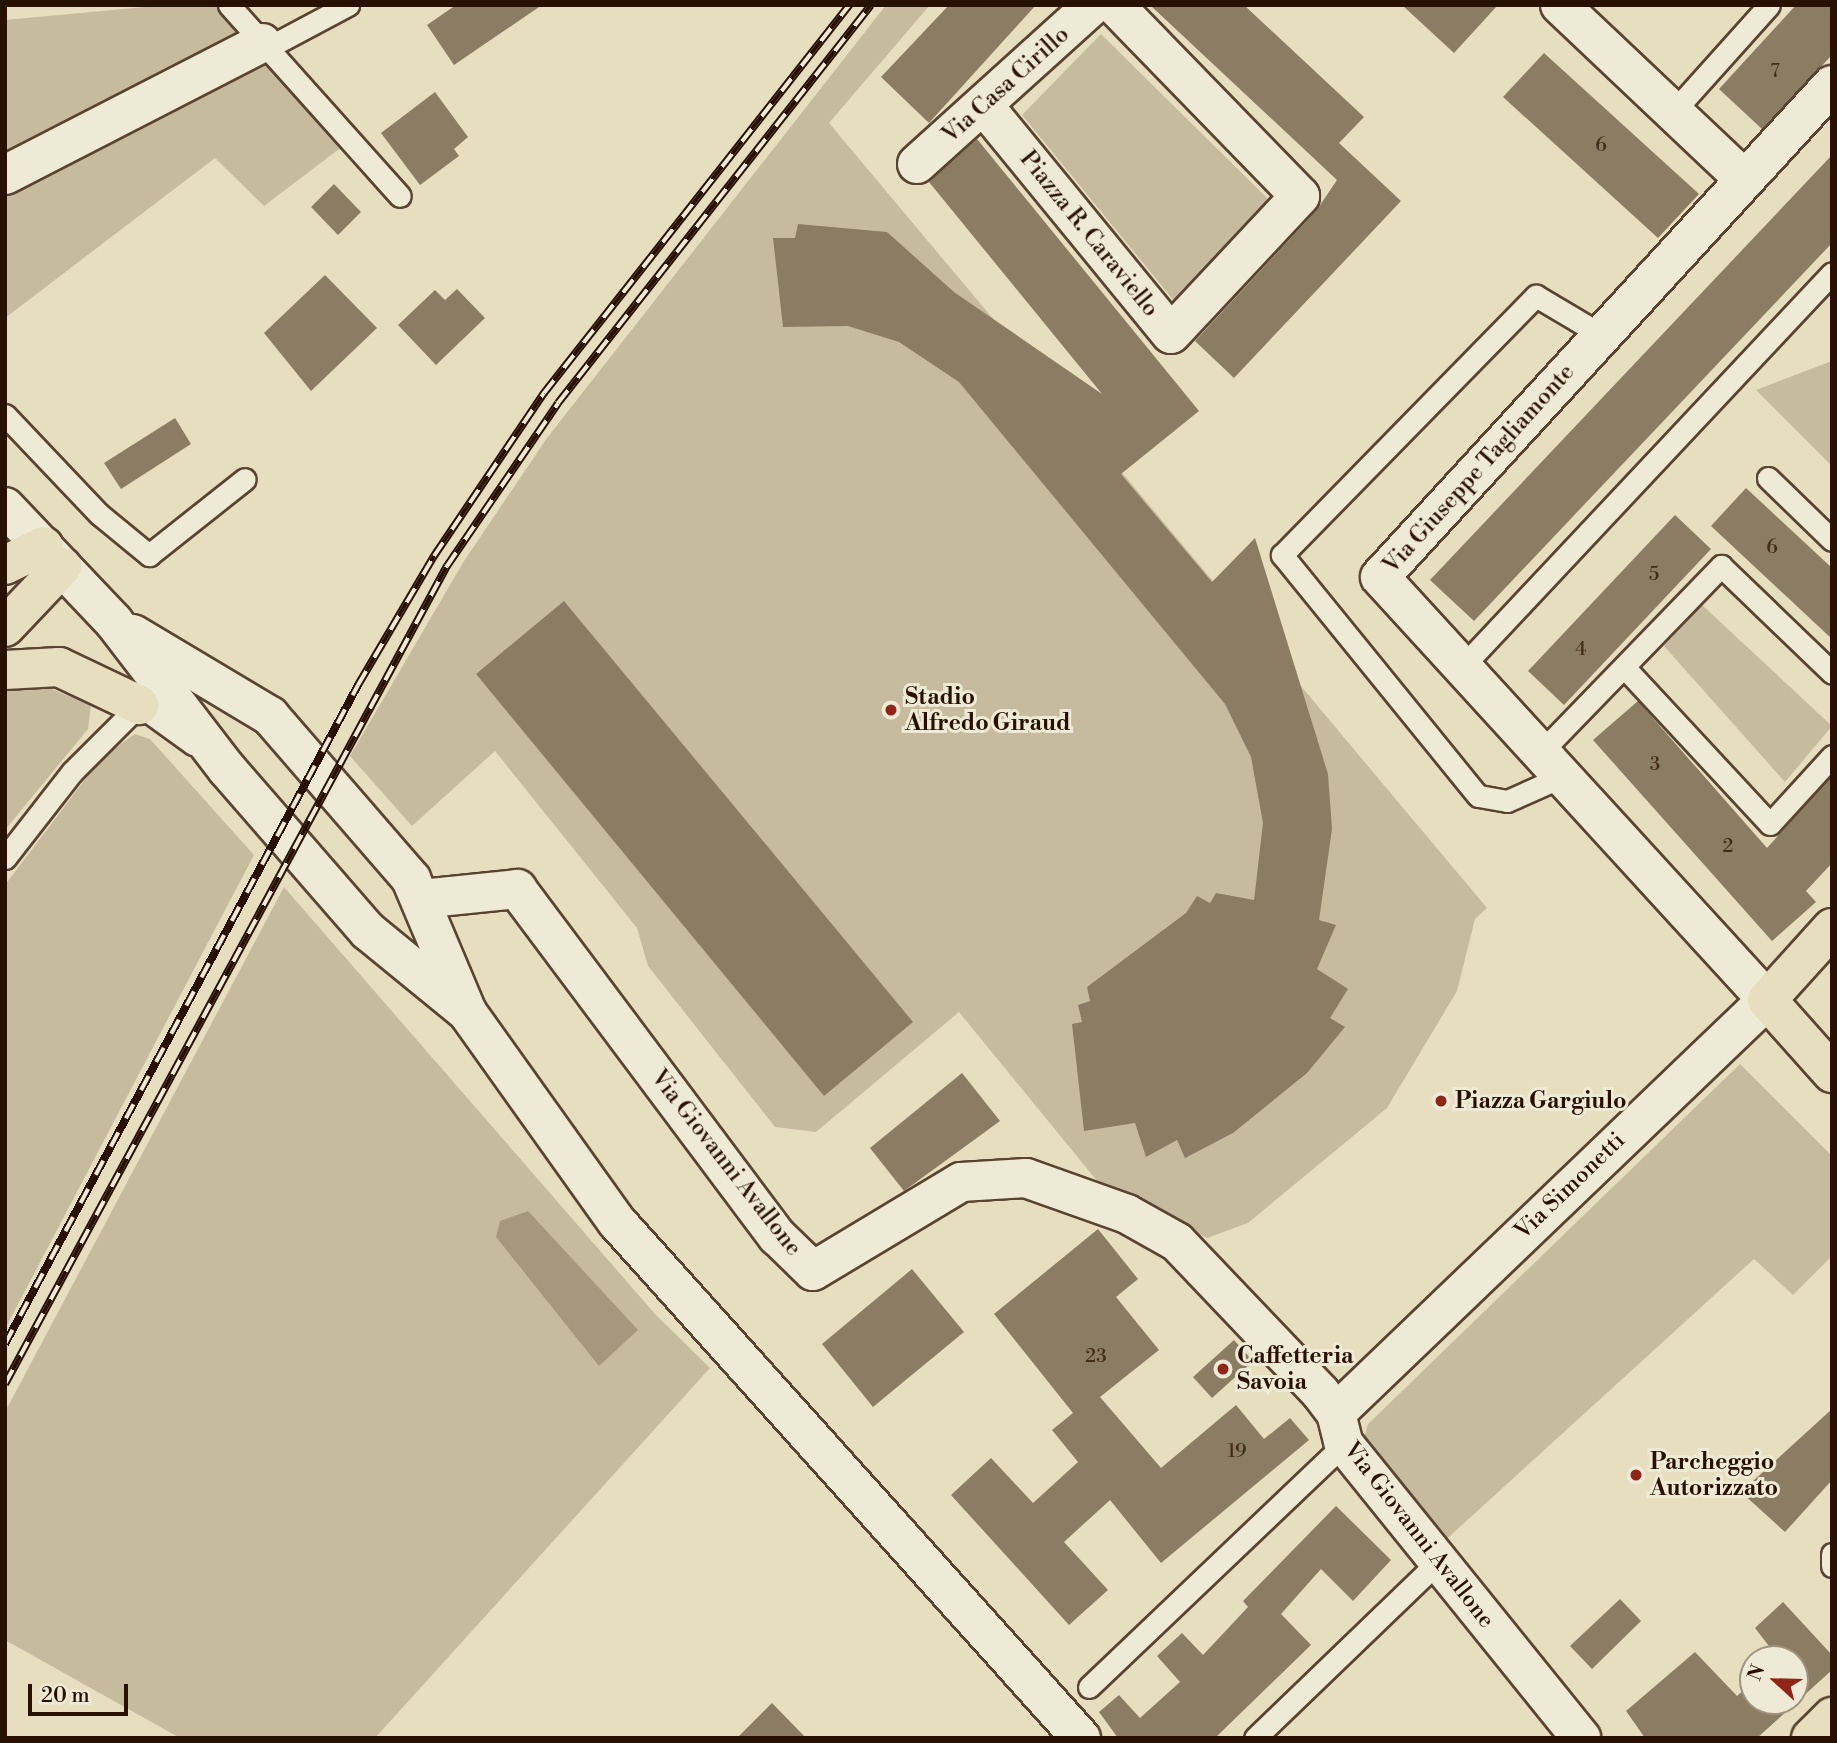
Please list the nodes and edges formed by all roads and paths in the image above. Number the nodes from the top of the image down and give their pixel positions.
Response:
1 (229, 5) edge
2 (348, 5) edge
3 (1093, 5) edge
4 (1114, 5) edge
5 (1560, 5) edge
6 (1769, 5) edge
7 (264, 46) junction
8 (1832, 85) edge
9 (985, 107) junction
10 (1674, 111) junction
11 (917, 164) dead end
12 (5, 175) edge
13 (1743, 178) junction
14 (400, 196) dead end
15 (1832, 273) edge
16 (1601, 334) junction
17 (5, 415) edge
18 (1768, 478) dead end
19 (245, 479) dead end
20 (5, 507) edge
21 (1832, 540) edge
22 (53, 556) junction
23 (5, 565) edge
24 (114, 622) junction
25 (5, 627) edge
26 (1462, 667) junction
27 (1624, 667) junction
28 (5, 670) edge
29 (1832, 673) edge
30 (139, 705) junction
31 (1832, 757) edge
32 (1550, 765) junction
33 (227, 769) junction
34 (5, 858) edge
35 (421, 899) junction
36 (1832, 928) edge
37 (1767, 1000) junction
38 (467, 1012) junction
39 (1832, 1073) edge
40 (1340, 1428) junction
41 (1832, 1553) edge
42 (1439, 1561) junction
43 (1832, 1566) edge
44 (1089, 1687) dead end
45 (1832, 1717) edge
46 (1081, 1738) edge
47 (1255, 1738) edge
48 (1581, 1738) edge
49 (1811, 1738) edge

1 - 7 lane
2 - 7 lane
3 - 9 street, Via Casa Cirillo
4 - 9 street, Piazza R. Caraviello
5 - 10 street
6 - 10 lane
7 - 12 street
7 - 14 lane
8 - 13 street, Via Giuseppe Tagliamonte
9 - 11 street, Via Casa Cirillo
10 - 13 street
13 - 16 street, Via Giuseppe Tagliamonte
15 - 26 lane
16 - 26 street, Via Giuseppe Tagliamonte
16 - 32 lane
17 - 19 lane
18 - 21 lane
20 - 22 street
22 - 23 main road
22 - 24 street
22 - 25 main road
24 - 33 street
24 - 35 street
26 - 32 street, Via Giuseppe Tagliamonte
27 - 29 lane
27 - 31 lane
27 - 32 lane
28 - 30 main road
30 - 33 lane
30 - 34 lane
32 - 37 street, Via Giuseppe Tagliamonte
33 - 38 street
35 - 38 street
35 - 40 street, Via Giovanni Avallone
36 - 37 main road, Via Simonetti
37 - 39 main road, Via Giuseppe Tagliamonte
37 - 40 street, Via Simonetti
38 - 46 street
40 - 42 street, Via Giovanni Avallone
40 - 44 lane
41 - 43 lane
42 - 47 lane
42 - 48 street, Via Giovanni Avallone
45 - 49 main road

